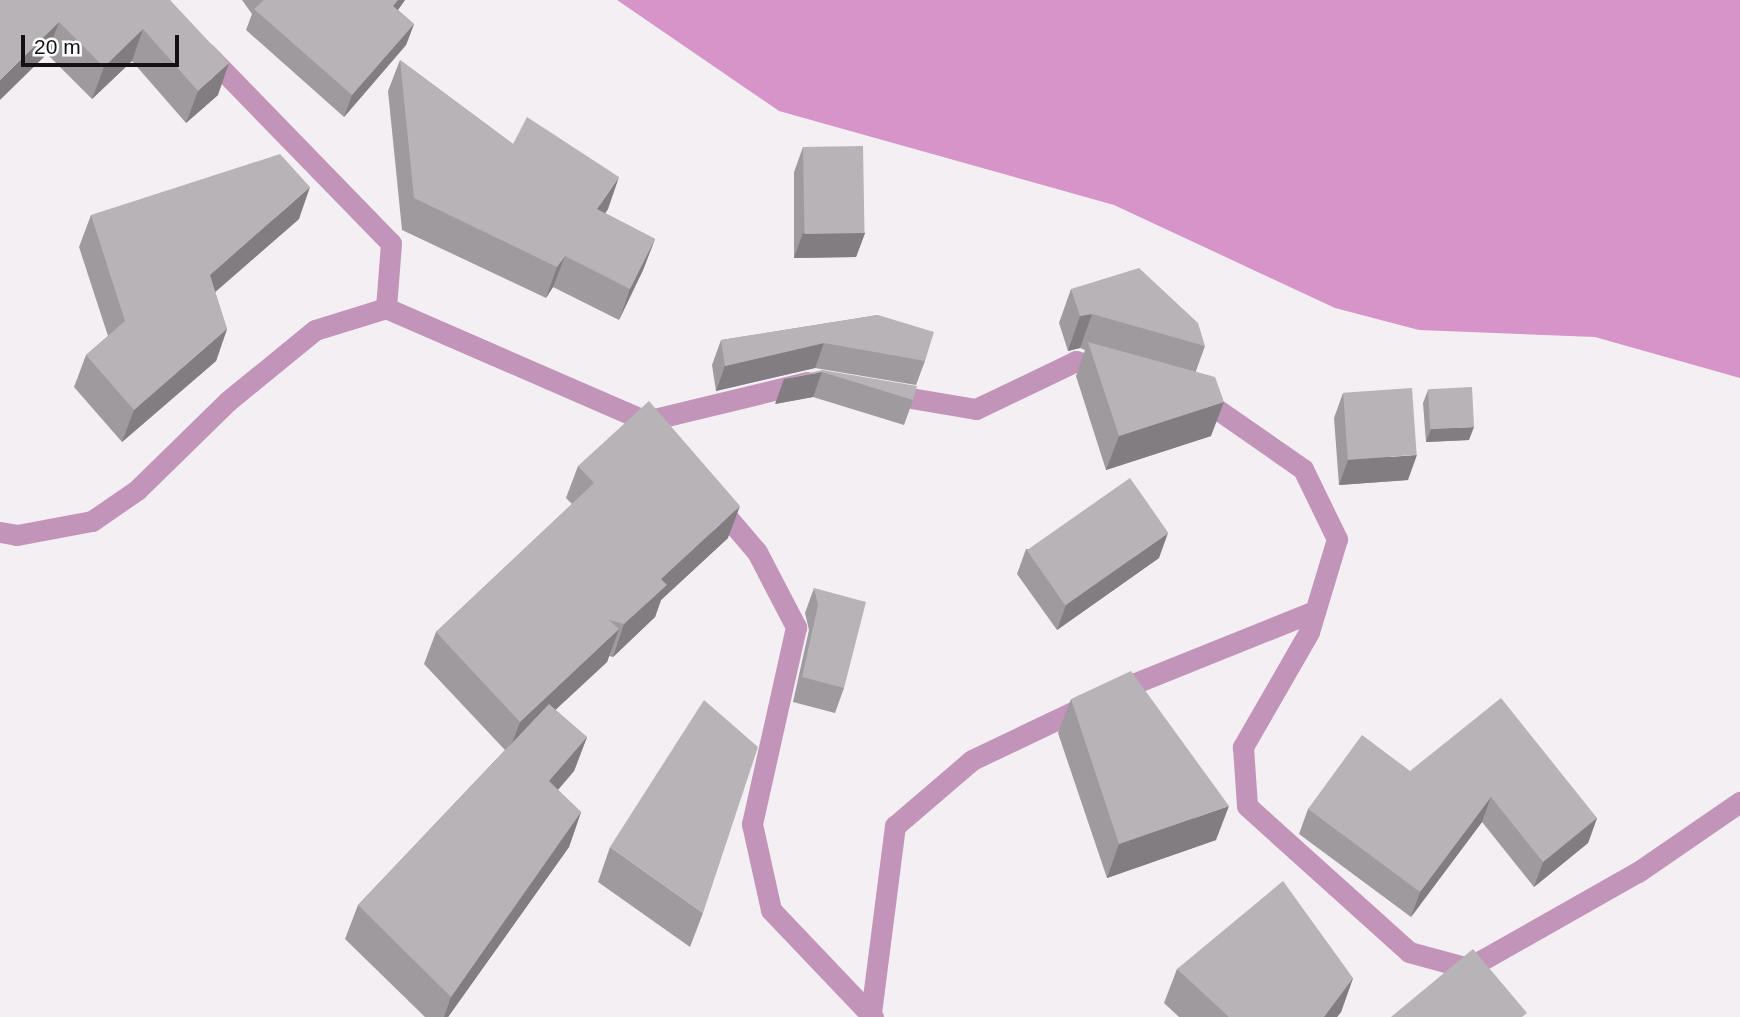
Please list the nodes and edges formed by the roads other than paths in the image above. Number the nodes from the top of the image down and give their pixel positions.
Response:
1 (186, 30) edge
2 (386, 308) junction
3 (1130, 376) edge
4 (827, 383) edge
5 (1170, 388) edge
6 (868, 390) edge
7 (646, 421) junction
8 (671, 451) edge
9 (697, 481) edge
10 (0, 532) edge
11 (1315, 611) junction
12 (1740, 802) edge
13 (872, 1015) edge

1 - 2 street
2 - 7 street
2 - 10 street
3 - 6 street
4 - 7 street
5 - 11 street
7 - 8 street
9 - 13 street
11 - 12 street
11 - 13 street

